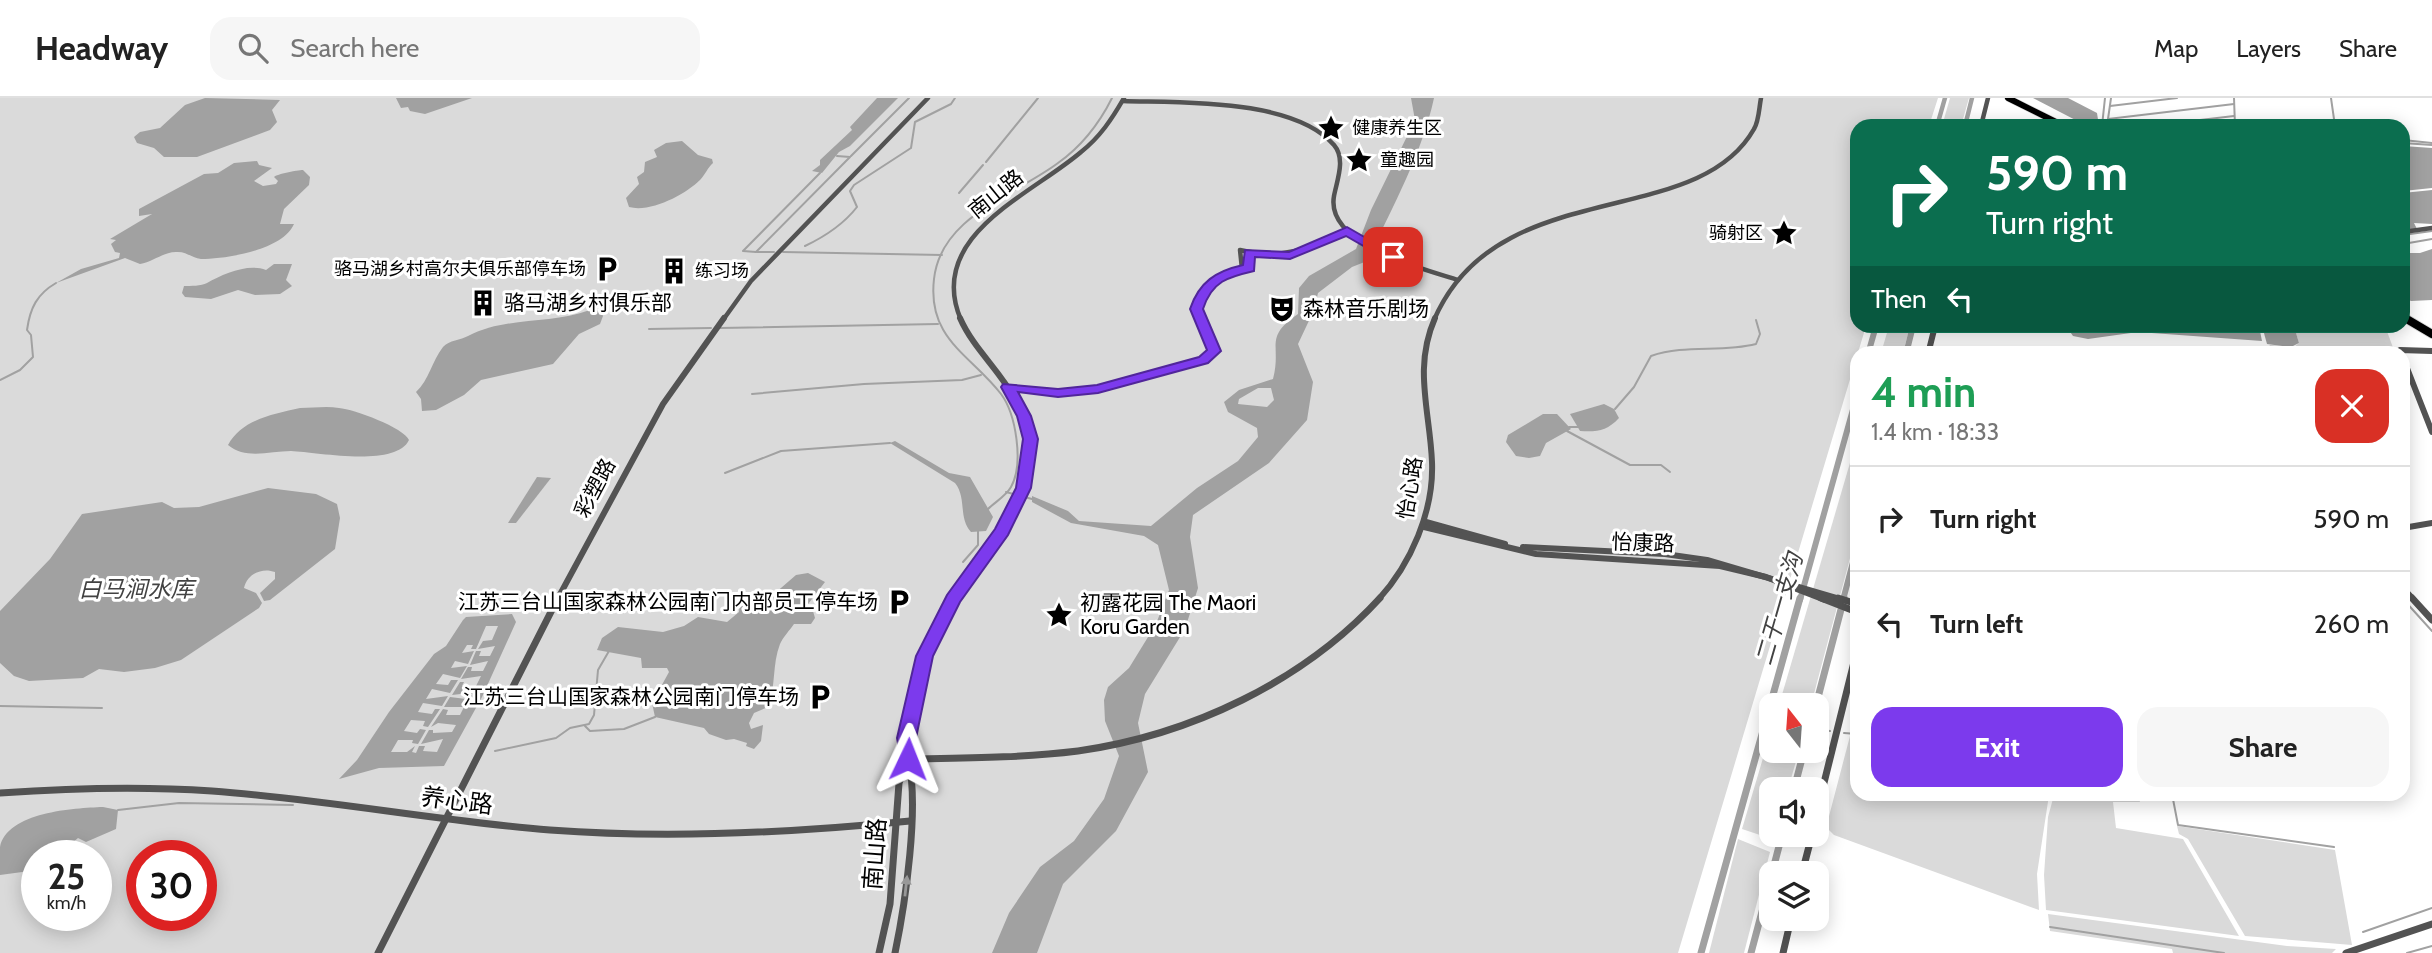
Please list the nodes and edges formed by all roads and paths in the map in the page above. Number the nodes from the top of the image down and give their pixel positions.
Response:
1 (928, 98) edge
2 (1761, 98) edge
3 (1988, 98) edge
4 (2000, 98) edge
5 (2008, 98) edge
6 (1123, 100) edge
7 (1983, 119) edge
8 (2042, 119) edge
9 (2050, 119) edge
10 (2432, 228) edge
11 (1347, 230) junction
12 (2410, 231) edge
13 (1249, 253) junction
14 (1242, 269) junction
15 (1458, 280) junction
16 (2410, 318) edge
17 (2410, 319) edge
18 (2432, 329) edge
19 (2432, 334) edge
20 (2410, 351) edge
21 (2432, 351) edge
22 (2410, 376) edge
23 (1008, 387) junction
24 (2432, 432) edge
25 (2432, 523) edge
26 (1425, 524) junction
27 (2410, 527) edge
28 (2410, 596) edge
29 (1850, 606) edge
30 (2432, 620) edge
31 (1850, 678) edge
32 (908, 759) junction
33 (1825, 777) edge
34 (0, 793) edge
35 (446, 820) junction
36 (910, 821) junction
37 (897, 823) junction
38 (2432, 924) edge
39 (1788, 931) edge
40 (377, 953) edge
41 (879, 953) edge
42 (895, 953) edge
43 (1783, 953) edge
44 (2346, 953) edge

1 - 35 street, 彩塑路
2 - 15 street, 怡心路
3 - 7 street
4 - 8 highway
5 - 9 highway
6 - 11 street
6 - 23 street, 南山路
10 - 12 street
11 - 13 street
11 - 15 street
13 - 14 street
13 - 14 street
14 - 23 street
15 - 26 street, 怡心路
16 - 18 highway
17 - 19 highway
20 - 21 street
22 - 24 street
23 - 32 street, 南山路
25 - 27 street
26 - 29 street, 怡康路
26 - 32 street, 怡心路
28 - 30 street
31 - 33 street
32 - 36 street, 南山路
32 - 37 street, 南山路
34 - 35 street, 养心路
35 - 37 street, 养心路
35 - 40 street, 彩塑路
36 - 37 street, 养心路
42 -> 36 street, 南山路
37 - 41 street, 南山路
38 - 44 street
39 - 43 street

